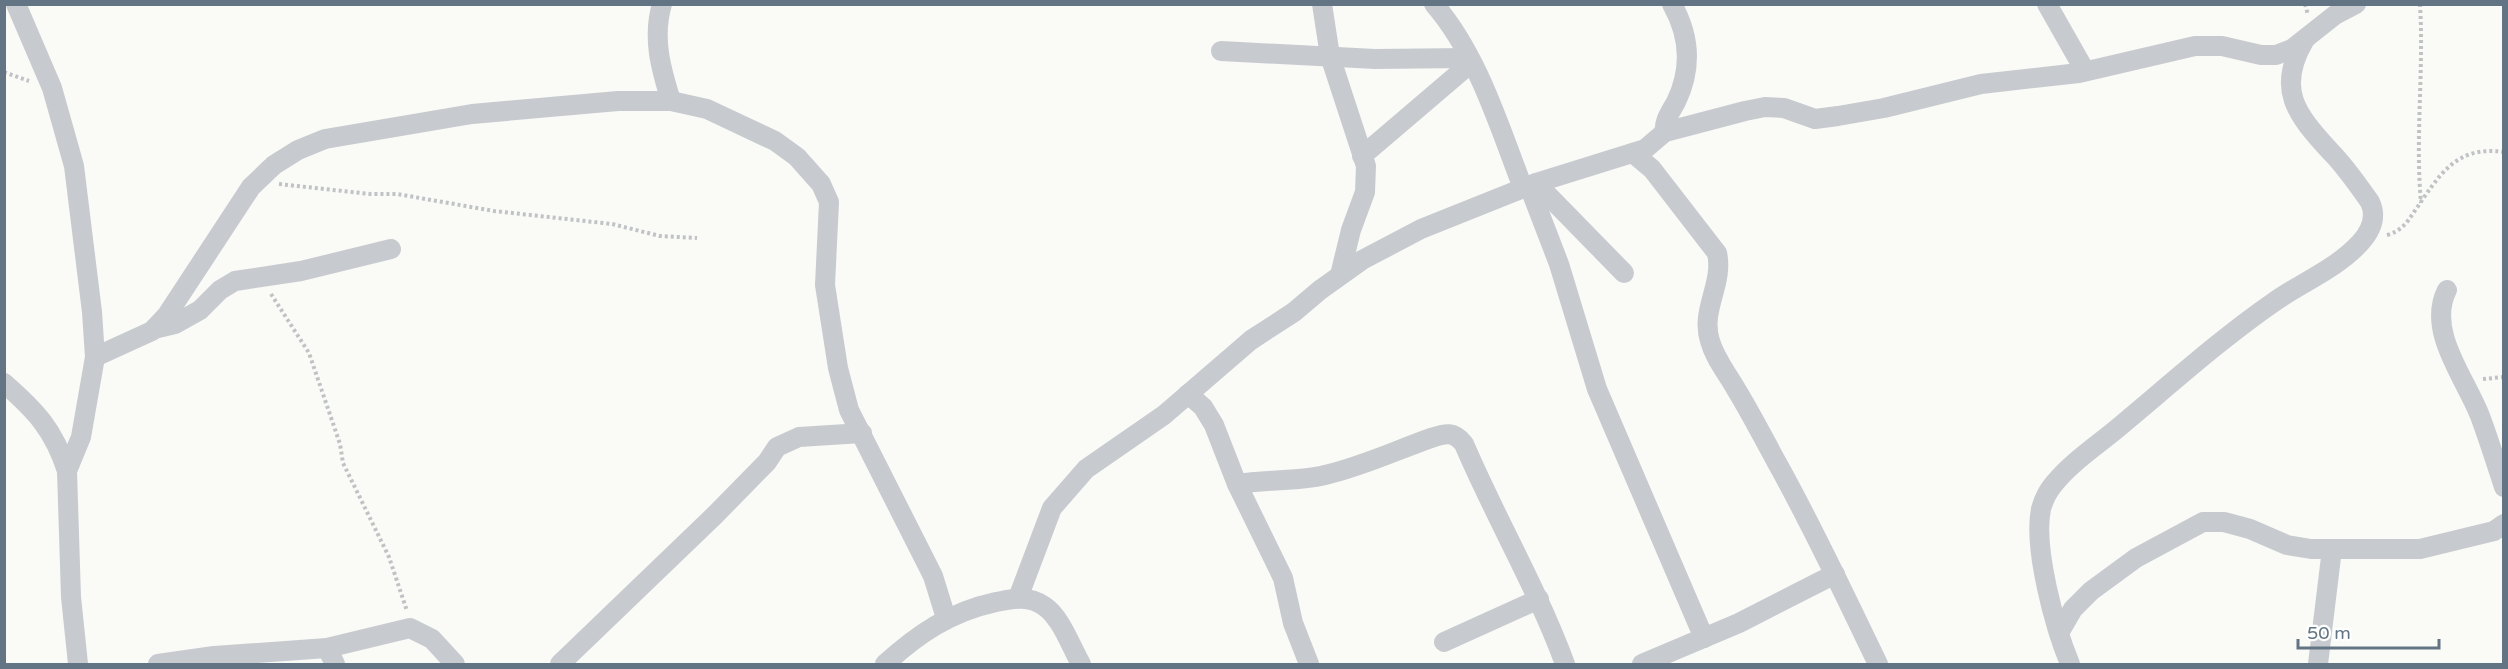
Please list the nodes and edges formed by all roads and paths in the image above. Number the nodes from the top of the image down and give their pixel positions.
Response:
1 (16, 4) edge
2 (1322, 4) edge
3 (1434, 4) edge
4 (1672, 4) edge
5 (2047, 4) edge
6 (2356, 4) edge
7 (2420, 4) edge
8 (656, 10) edge
9 (2306, 39) junction
10 (1221, 51) dead end
11 (1330, 56) junction
12 (1469, 61) junction
13 (2085, 71) junction
14 (671, 101) junction
15 (1665, 132) junction
16 (2504, 152) edge
17 (1633, 153) junction
18 (1362, 156) junction
19 (255, 182) junction
20 (1530, 186) junction
21 (2421, 203) junction
22 (696, 238) dead end
23 (2360, 243) junction
24 (391, 249) dead end
25 (1624, 273) dead end
26 (1340, 275) junction
27 (260, 276) junction
28 (2446, 290) dead end
29 (154, 329) junction
30 (95, 357) junction
31 (4, 383) edge
32 (1188, 394) junction
33 (862, 433) junction
34 (67, 471) junction
35 (1237, 484) junction
36 (2504, 487) edge
37 (2504, 524) edge
38 (2331, 549) junction
39 (1834, 574) junction
40 (1018, 598) junction
41 (1539, 599) junction
42 (946, 618) junction
43 (410, 628) junction
44 (2059, 633) junction
45 (1704, 638) junction
46 (1444, 642) dead end
47 (331, 656) edge
48 (78, 664) edge
49 (158, 664) edge
50 (455, 664) edge
51 (560, 664) edge
52 (885, 664) edge
53 (1081, 664) edge
54 (1308, 664) edge
55 (1565, 664) edge
56 (1642, 664) edge
57 (1878, 664) edge
58 (2070, 664) edge
59 (2318, 664) edge

1 - 30 street
2 - 11 street
3 - 12 street
4 - 15 street
5 - 13 street
6 - 9 street
7 - 21 path
8 - 14 street
9 - 13 street
9 - 23 street
10 - 11 street
11 - 12 street
11 - 18 street
12 - 18 street
12 - 20 street
13 - 15 street
14 - 19 street
14 - 33 street
15 - 17 street
16 - 21 path
17 - 20 street
17 - 39 street
18 - 26 street
19 - 22 path
19 - 29 street
20 - 25 street
20 - 26 street
20 - 45 street
21 - 23 path
23 - 44 street
24 - 27 street
26 - 32 street
27 - 29 street
27 - 43 path
28 - 36 street
29 - 30 street
30 - 34 street
31 - 34 street
32 - 35 street
32 - 40 street
33 - 42 street
33 - 51 street
34 - 48 street
35 - 41 street
35 - 54 street
37 - 38 street
38 - 44 street
38 - 59 street
39 - 45 street
39 - 57 street
40 - 42 street
40 - 53 street
41 - 46 street
41 - 55 street
42 - 52 street
43 - 47 street
43 - 50 street
44 - 58 street
45 - 56 street
47 - 49 street

